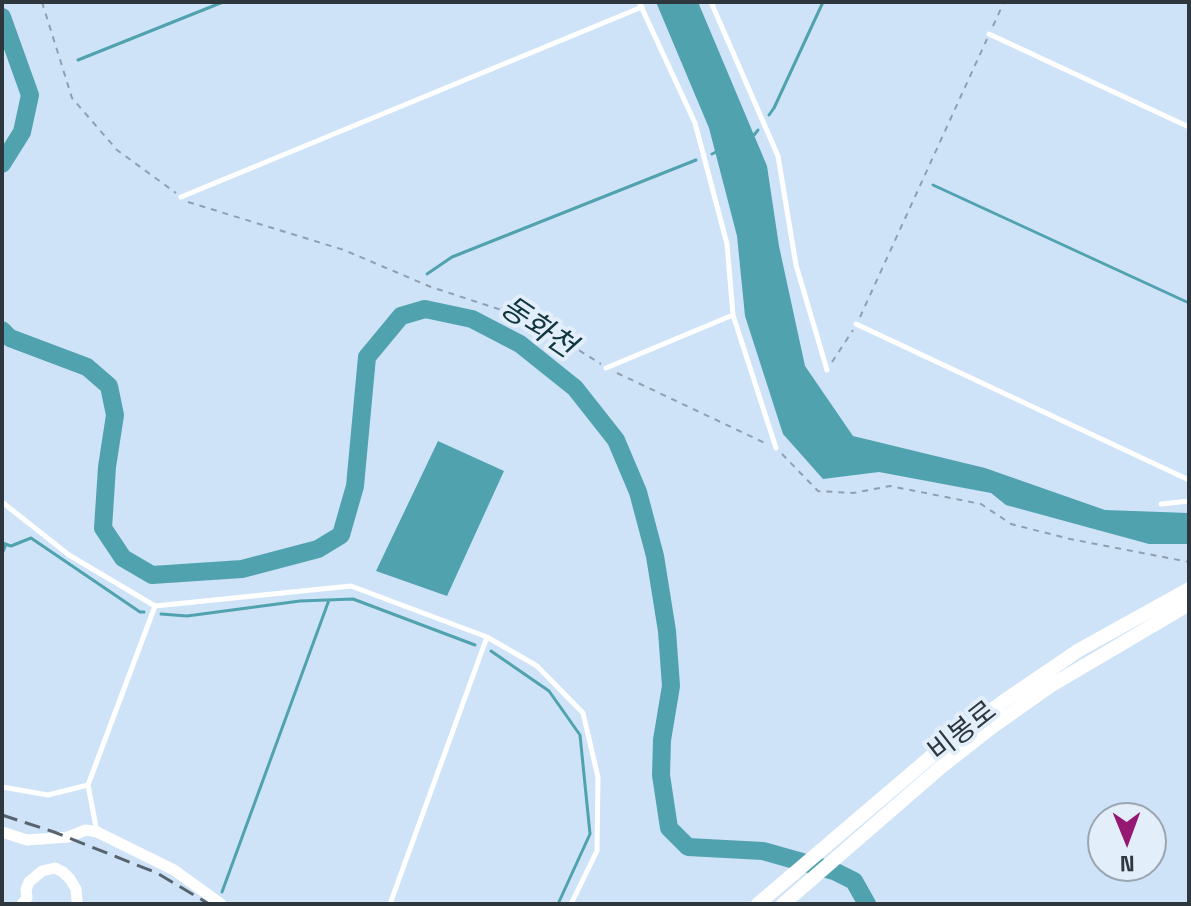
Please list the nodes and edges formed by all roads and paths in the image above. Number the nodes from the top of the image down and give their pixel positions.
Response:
1 (42, 2) edge
2 (711, 2) edge
3 (1004, 2) edge
4 (641, 5) edge
5 (989, 34) junction
6 (1189, 127) edge
7 (181, 197) junction
8 (733, 315) junction
9 (856, 324) junction
10 (606, 368) junction
11 (827, 370) joint
12 (776, 448) junction
13 (1189, 480) edge
14 (1189, 501) edge
15 (2, 502) edge
16 (1161, 504) dead end
17 (1189, 562) edge
18 (1189, 589) edge
19 (1189, 604) edge
20 (155, 606) junction
21 (487, 637) junction
22 (88, 785) junction
23 (2, 787) edge
24 (2, 832) edge
25 (97, 832) junction
26 (77, 901) dead end
27 (22, 904) edge
28 (221, 904) edge
29 (390, 904) edge
30 (571, 904) edge
31 (758, 904) edge
32 (783, 904) edge

1 - 7 path
2 - 11 lane
3 - 5 path
4 - 7 lane
4 - 8 lane
5 - 6 lane
5 - 9 path
7 - 10 path
8 - 10 lane
8 - 12 lane
9 - 11 path
9 - 13 lane
10 - 12 path
12 - 17 path
14 - 16 lane
15 - 20 lane
18 - 31 street, 비봉로
19 - 32 street, 비봉로
20 - 21 lane
20 - 22 lane
21 - 29 lane
21 - 30 lane
22 - 23 lane
22 - 25 lane
24 - 25 street
25 - 28 street
26 - 27 street

